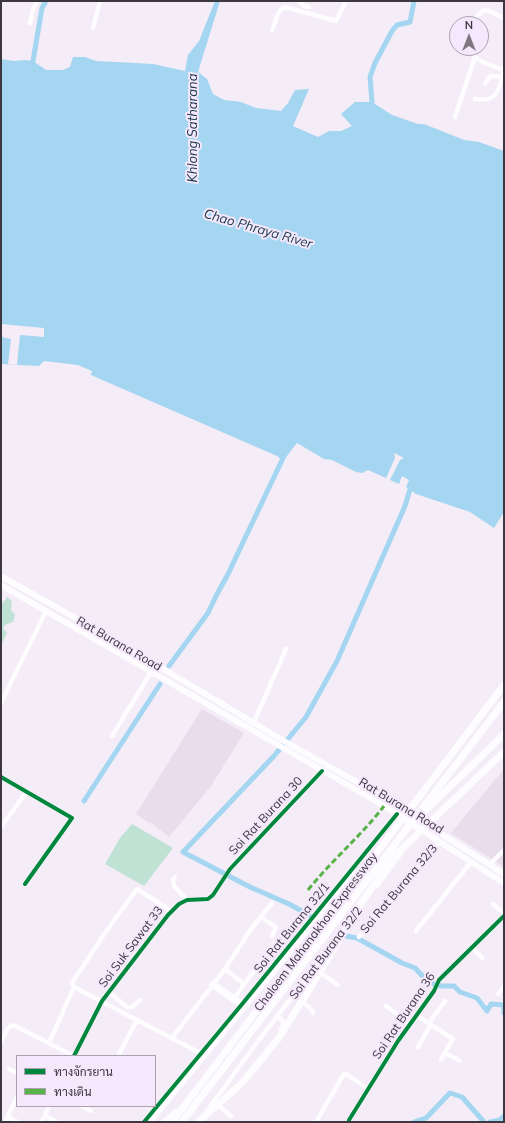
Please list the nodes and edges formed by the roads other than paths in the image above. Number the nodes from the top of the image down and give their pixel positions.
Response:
1 (37, 1) edge
2 (100, 1) edge
3 (299, 1) edge
4 (346, 1) edge
5 (309, 7) dead end
6 (476, 16) edge
7 (504, 18) edge
8 (30, 23) dead end
9 (93, 28) dead end
10 (272, 30) dead end
11 (474, 57) joint
12 (504, 70) edge
13 (502, 77) junction
14 (485, 84) dead end
15 (498, 91) junction
16 (504, 93) edge
17 (475, 98) dead end
18 (455, 117) dead end
19 (1, 576) edge
20 (1, 586) edge
21 (46, 611) junction
22 (286, 649) dead end
23 (151, 672) junction
24 (504, 685) edge
25 (504, 702) edge
26 (1, 703) edge
27 (254, 722) junction
28 (504, 734) edge
29 (112, 736) dead end
30 (285, 745) junction
31 (504, 752) edge
32 (322, 771) junction
33 (1, 778) edge
34 (27, 791) junction
35 (397, 814) junction
36 (1, 827) edge
37 (420, 829) junction
38 (397, 838) junction
39 (440, 841) junction
40 (504, 850) edge
41 (392, 858) junction
42 (472, 862) junction
43 (490, 865) junction
44 (504, 874) edge
45 (226, 876) joint
46 (175, 877) dead end
47 (504, 883) edge
48 (25, 884) dead end
49 (348, 891) dead end
50 (355, 896) dead end
51 (187, 900) junction
52 (272, 904) dead end
53 (494, 904) dead end
54 (171, 911) junction
55 (504, 915) edge
56 (261, 917) junction
57 (416, 931) dead end
58 (272, 936) dead end
59 (359, 937) dead end
60 (472, 947) junction
61 (265, 957) dead end
62 (482, 958) dead end
63 (225, 969) junction
64 (314, 969) junction
65 (212, 984) junction
66 (244, 984) junction
67 (338, 985) dead end
68 (504, 986) edge
69 (74, 987) junction
70 (110, 993) junction
71 (498, 994) dead end
72 (294, 995) junction
73 (235, 998) junction
74 (140, 1000) dead end
75 (102, 1001) junction
76 (445, 1001) dead end
77 (242, 1005) junction
78 (386, 1006) dead end
79 (313, 1014) dead end
80 (416, 1015) junction
81 (277, 1016) junction
82 (137, 1020) junction
83 (410, 1024) junction
84 (430, 1024) junction
85 (172, 1038) junction
86 (275, 1038) dead end
87 (1, 1042) edge
88 (49, 1043) junction
89 (418, 1047) dead end
90 (445, 1053) junction
91 (200, 1054) junction
92 (72, 1055) edge
93 (75, 1055) edge
94 (119, 1055) edge
95 (441, 1059) dead end
96 (460, 1061) dead end
97 (9, 1069) dead end
98 (16, 1072) edge
99 (209, 1089) junction
100 (368, 1089) junction
101 (190, 1098) junction
102 (16, 1099) edge
103 (214, 1102) junction
104 (49, 1107) edge
105 (84, 1107) edge
106 (91, 1111) dead end
107 (8, 1114) junction
108 (45, 1115) junction
109 (231, 1116) dead end
110 (349, 1120) dead end
111 (5, 1122) edge
112 (18, 1122) edge
113 (42, 1122) edge
114 (56, 1122) edge
115 (144, 1122) edge
116 (149, 1122) edge
117 (165, 1122) edge
118 (172, 1122) edge
119 (182, 1122) edge
120 (188, 1122) edge
121 (198, 1122) edge
122 (316, 1122) edge

1 - 8 street
2 - 9 street
3 - 5 street
4 - 10 street
6 - 7 street
11 - 12 street
11 - 18 street
12 - 13 street
13 - 14 street
13 - 15 street
15 - 16 street
15 - 17 street
19 - 27 main road, Rat Burana Road
20 - 21 main road, Rat Burana Road
21 - 23 main road, Rat Burana Road
21 - 26 street
22 - 27 street
23 - 29 street
23 - 30 main road, Rat Burana Road
24 - 101 highway, Chaloem Mahanakhon Expressway
25 - 99 highway, Chaloem Mahanakhon Expressway
27 - 30 main road, Rat Burana Road
28 - 38 highway
30 - 32 main road, Rat Burana Road
30 - 43 main road, Rat Burana Road
31 - 41 highway
32 - 35 main road, Rat Burana Road
32 - 45 street, Soi Rat Burana 30
33 - 34 street
34 - 36 street
34 - 48 street
35 - 37 main road, Rat Burana Road
35 - 77 street, Soi Rat Burana 32/1
37 - 39 main road, Rat Burana Road
37 - 64 street, Soi Rat Burana 32/2
38 - 49 highway
38 - 116 highway
39 - 42 main road, Rat Burana Road
39 - 59 street, Soi Rat Burana 32/3
40 - 43 street
41 - 50 highway
41 - 121 highway
42 - 47 main road, Rat Burana Road
42 - 57 street
43 - 44 main road, Rat Burana Road
45 - 51 street, Soi Suk Sawat 33
46 - 51 street
51 - 54 street, Soi Suk Sawat 33
52 - 56 street
53 - 55 street
54 - 69 street
54 - 70 street, Soi Suk Sawat 33
55 - 60 street, Soi Rat Burana 36
56 - 58 street
56 - 63 street
60 - 62 street
60 - 80 street, Soi Rat Burana 36
61 - 66 street
63 - 65 street
63 - 66 street
64 - 67 street
64 - 72 street, Soi Rat Burana 32/2
65 - 73 street
65 - 77 street
65 - 85 street
66 - 73 street
68 - 71 street
69 - 75 street
69 - 88 street
70 - 74 street
70 - 75 street, Soi Suk Sawat 33
72 - 79 street
72 - 81 street, Soi Rat Burana 32/2
73 - 77 street
75 - 82 street
75 - 93 street, Soi Suk Sawat 33
76 - 84 street
77 - 91 street, Soi Rat Burana 32/1
78 - 83 street
80 - 83 street, Soi Rat Burana 36
80 - 84 street
81 - 86 street
81 - 103 street, Soi Rat Burana 32/2
82 - 85 street
82 - 94 street
83 - 100 street, Soi Rat Burana 36
84 - 89 street
84 - 90 street
85 - 91 street
87 - 88 street
88 - 92 street
90 - 95 street
90 - 96 street
91 - 115 street, Soi Rat Burana 32/1
97 - 98 street
99 - 119 highway, Chaloem Mahanakhon Expressway
99 - 120 highway
100 - 110 street, Soi Rat Burana 36
100 - 122 street
101 - 117 highway
101 - 118 highway, Chaloem Mahanakhon Expressway
102 - 107 street
103 - 109 street
103 - 121 street, Soi Rat Burana 32/2
104 - 108 street
105 - 106 street
107 - 111 street
107 - 112 street
108 - 113 street
108 - 114 street

